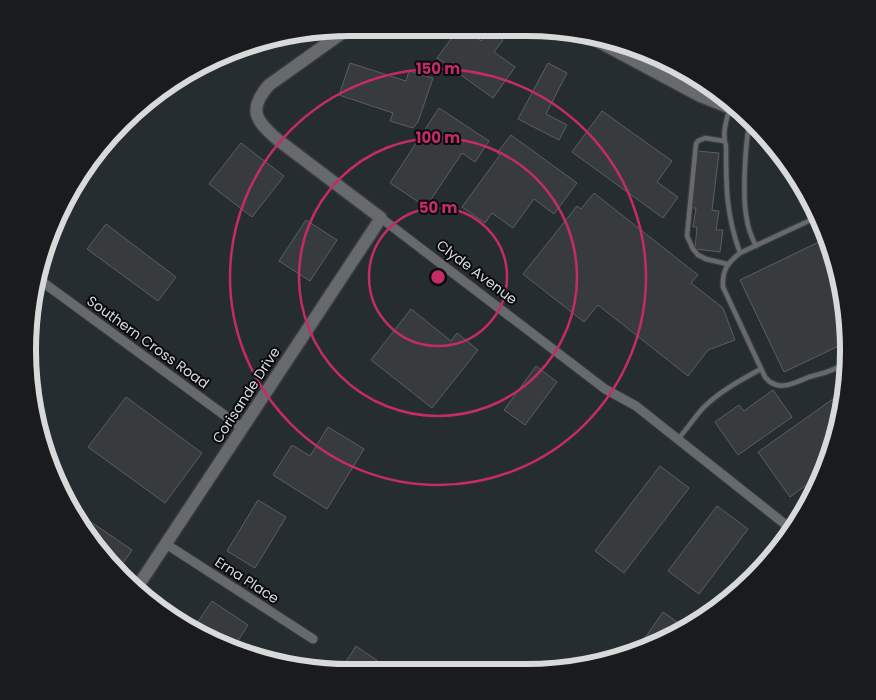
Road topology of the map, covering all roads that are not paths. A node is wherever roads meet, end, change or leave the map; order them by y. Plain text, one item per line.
1 (337, 37) edge
2 (609, 48) edge
3 (723, 106) edge
4 (729, 111) edge
5 (749, 129) edge
6 (724, 141) junction
7 (381, 218) junction
8 (811, 220) edge
9 (756, 246) junction
10 (740, 253) junction
11 (727, 264) junction
12 (44, 283) edge
13 (839, 367) edge
14 (762, 369) junction
15 (242, 428) junction
16 (678, 438) junction
17 (787, 525) edge
18 (166, 544) junction
19 (140, 583) edge
20 (313, 639) dead end

1 - 7 street, Clyde Avenue
2 - 3 street
4 - 6 lane
5 - 9 lane
6 - 10 lane
6 - 11 lane
7 - 15 street, Corisande Drive
7 - 16 street, Clyde Avenue
8 - 9 lane
9 - 10 lane
10 - 11 lane
11 - 14 lane
12 - 15 street, Southern Cross Road
13 - 14 lane
14 - 16 lane
15 - 18 street, Corisande Drive
16 - 17 street, Clyde Avenue
18 - 19 street, Corisande Drive
18 - 20 street, Erna Place

